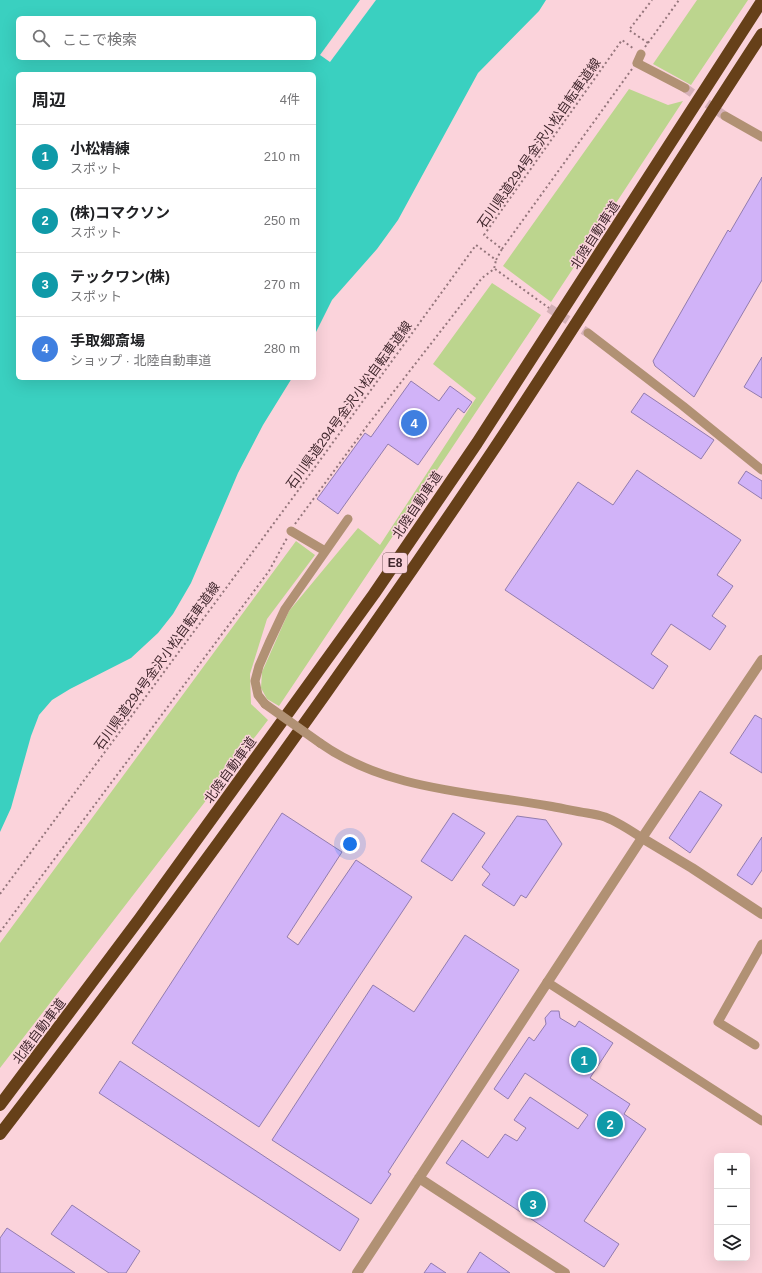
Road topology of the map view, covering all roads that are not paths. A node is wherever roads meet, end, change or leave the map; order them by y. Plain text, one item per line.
1 (762, 1) edge
2 (762, 34) edge
3 (641, 54) road end
4 (685, 88) tunnel mouth
5 (725, 116) tunnel mouth
6 (762, 137) edge
7 (588, 333) tunnel mouth
8 (762, 470) edge
9 (348, 519) dead end
10 (292, 531) road end
11 (325, 551) junction
12 (762, 660) edge
13 (642, 838) junction
14 (762, 914) edge
15 (762, 944) edge
16 (547, 982) junction
17 (755, 1044) dead end
18 (0, 1105) edge
19 (762, 1121) edge
20 (0, 1134) edge
21 (419, 1178) junction
22 (357, 1273) edge
23 (566, 1273) edge

1 - 18 highway, 北陸自動車道 / E8
2 - 20 highway, E8
3 - 4 street
5 - 6 street
7 - 8 street
9 - 11 street
10 - 11 street
11 - 13 street, bridge
12 - 13 street
13 - 14 street
13 - 16 street
15 - 17 street
16 - 19 street
16 - 21 street
21 - 22 street
21 - 23 street

